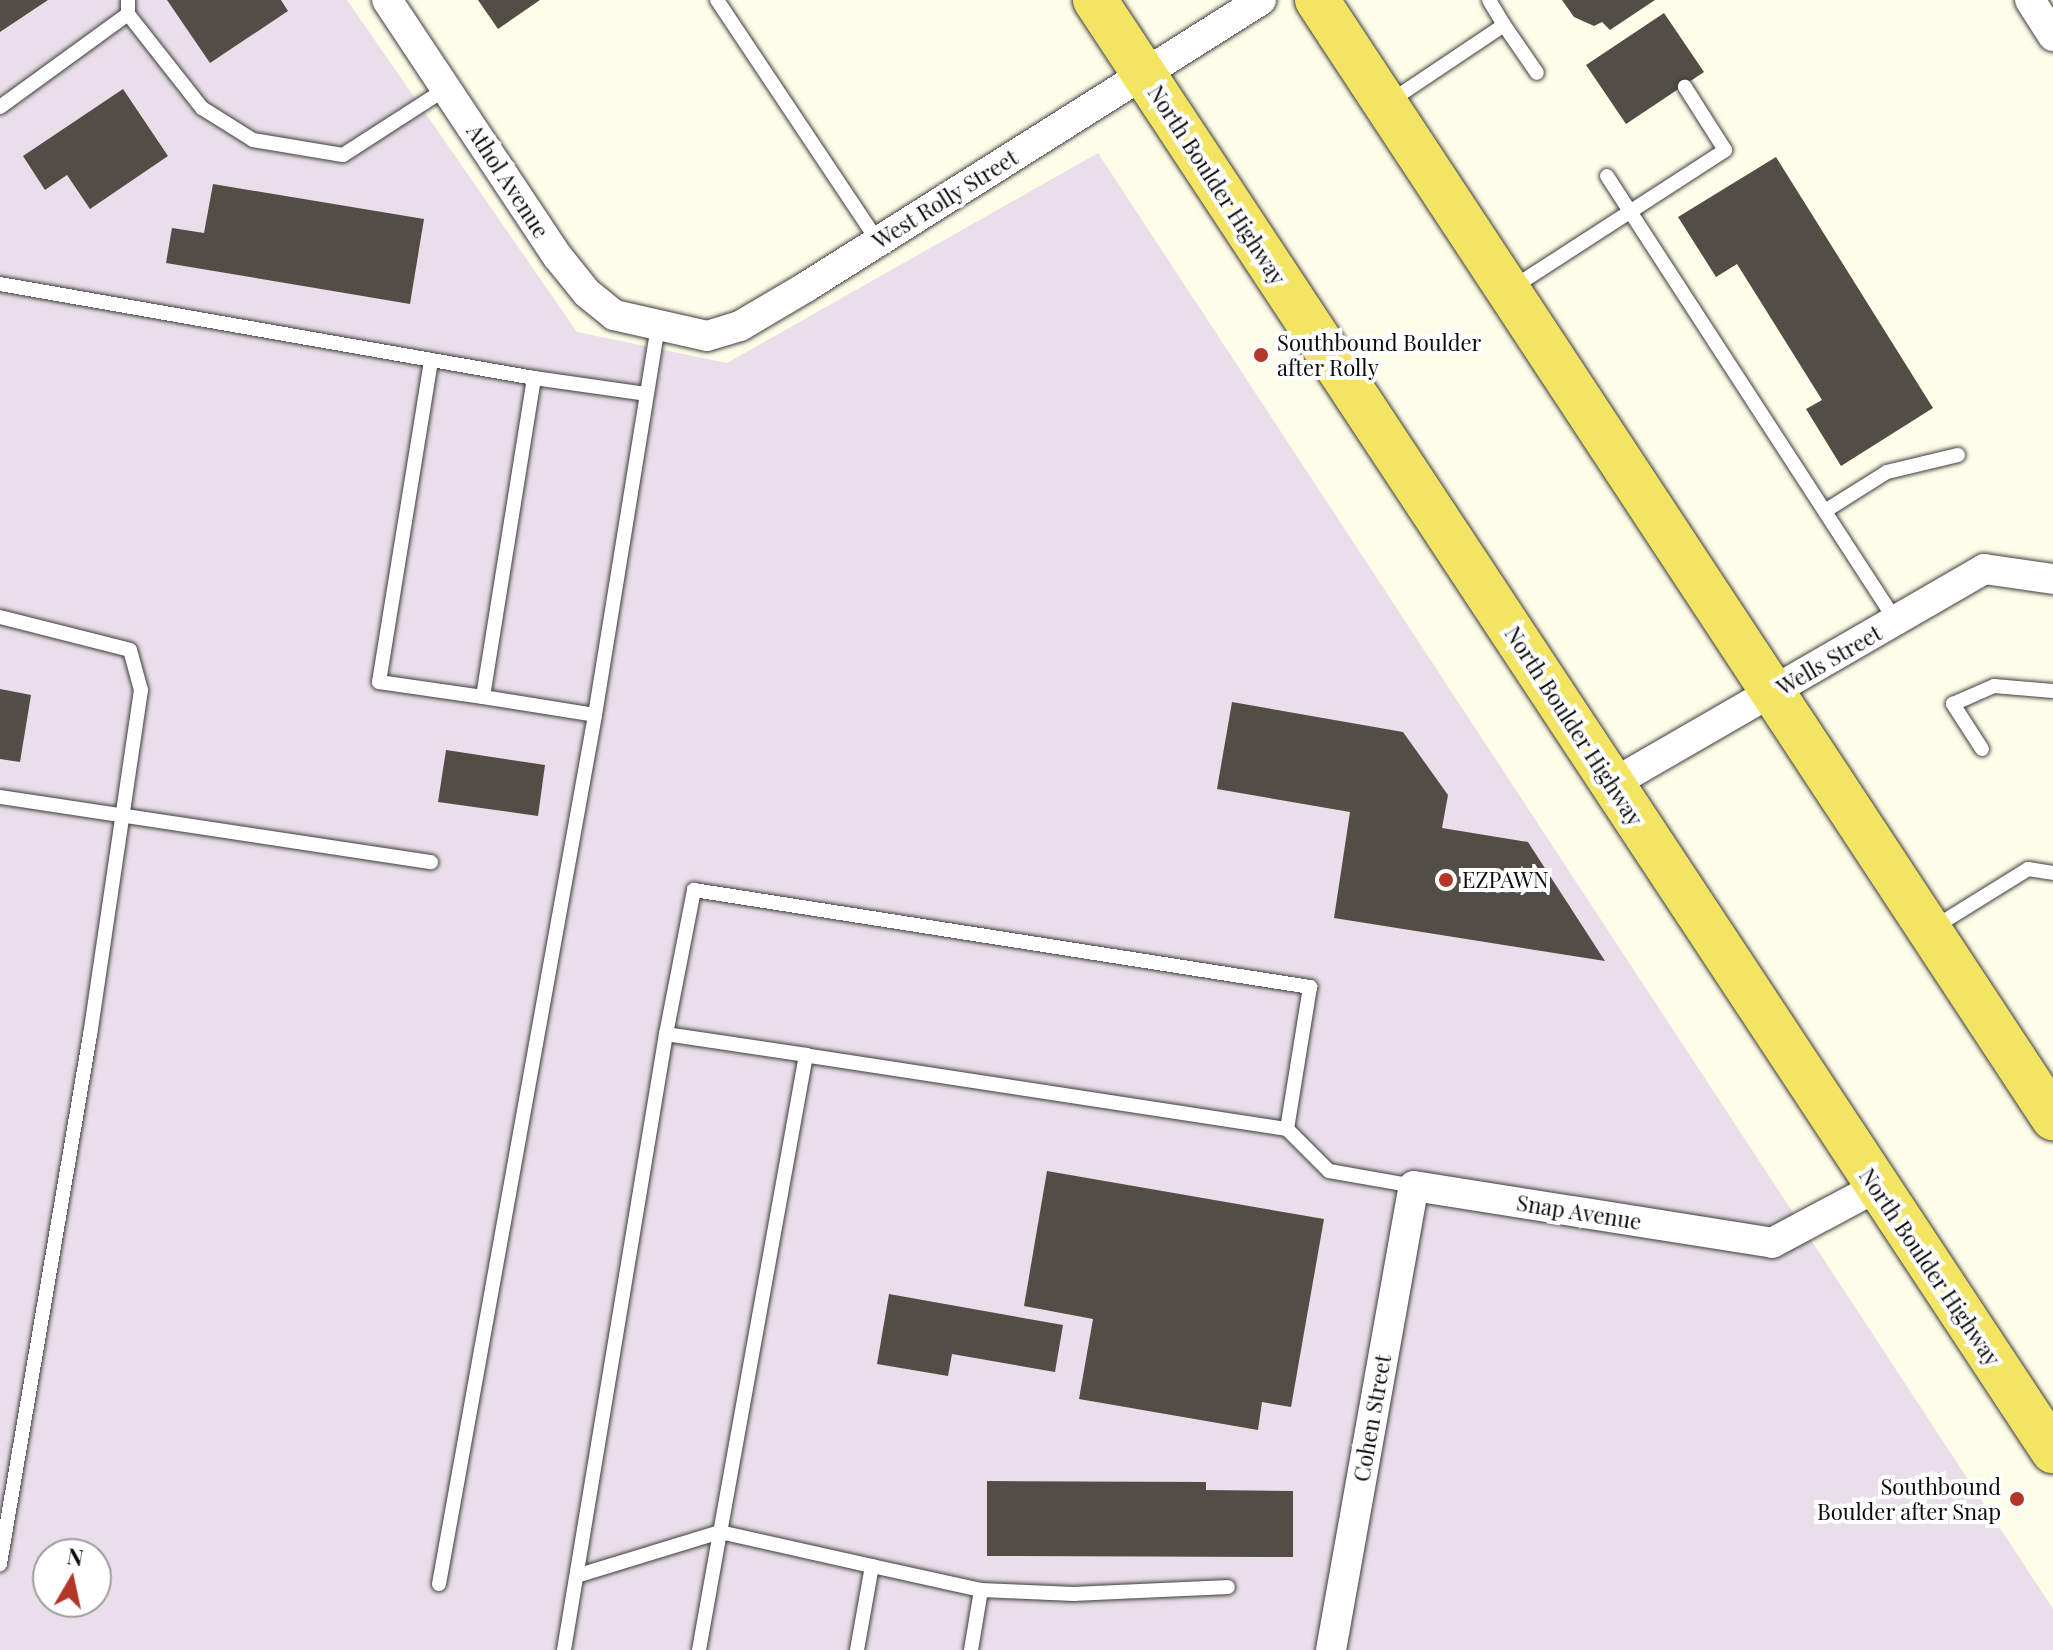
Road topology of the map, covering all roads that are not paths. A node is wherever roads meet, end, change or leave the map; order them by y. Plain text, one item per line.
1 (387, 0) edge
2 (717, 0) edge
3 (1095, 0) edge
4 (1261, 0) edge
5 (1317, 0) edge
6 (1489, 0) edge
7 (2030, 0) edge
8 (128, 7) edge
9 (1504, 25) junction
10 (2053, 36) edge
11 (1537, 73) dead end
12 (1144, 74) junction
13 (1685, 87) dead end
14 (447, 88) junction
15 (1385, 104) junction
16 (0, 107) edge
17 (1607, 176) dead end
18 (1629, 210) junction
19 (878, 241) junction
20 (0, 284) edge
21 (1508, 290) junction
22 (658, 328) junction
23 (431, 360) junction
24 (534, 378) junction
25 (646, 394) junction
26 (1958, 455) dead end
27 (1825, 511) junction
28 (2053, 579) edge
29 (0, 617) edge
30 (1896, 622) junction
31 (1773, 691) junction
32 (2053, 691) edge
33 (483, 697) junction
34 (595, 715) junction
35 (1982, 749) dead end
36 (1612, 784) junction
37 (0, 797) edge
38 (122, 817) junction
39 (431, 862) dead end
40 (2053, 873) edge
41 (1929, 930) junction
42 (666, 1034) junction
43 (806, 1055) junction
44 (2053, 1118) edge
45 (1287, 1129) junction
46 (1414, 1186) junction
47 (1875, 1188) junction
48 (2053, 1451) edge
49 (720, 1532) junction
50 (0, 1564) edge
51 (872, 1566) junction
52 (579, 1575) junction
53 (439, 1584) dead end
54 (1228, 1587) dead end
55 (981, 1590) junction
56 (564, 1650) edge
57 (699, 1650) edge
58 (857, 1650) edge
59 (971, 1650) edge
60 (1331, 1650) edge

1 - 14 street, Athol Avenue
2 - 19 lane
3 - 12 main road, North Boulder Highway
4 - 12 street, West Rolly Street
5 - 15 main road
6 - 9 lane
7 - 10 street
8 - 14 lane
8 - 16 lane
9 - 11 lane
9 - 15 lane
12 - 19 street, West Rolly Street
12 - 36 main road, North Boulder Highway
13 - 18 lane
14 - 22 street, Athol Avenue
15 - 21 main road
17 - 18 lane
18 - 21 lane
18 - 27 lane
19 - 22 street, West Rolly Street
20 - 23 lane
21 - 31 main road
22 - 25 lane
23 - 24 lane
23 - 33 lane
24 - 25 lane
24 - 33 lane
25 - 34 lane
26 - 27 lane
27 - 30 lane
28 - 30 street, Wells Street
29 - 38 lane
30 - 31 street, Wells Street
31 - 36 street, Wells Street
31 - 41 main road
32 - 35 lane
33 - 34 lane
34 - 53 lane
36 - 47 main road, North Boulder Highway
37 - 38 lane
38 - 39 lane
38 - 50 lane
40 - 41 lane
41 - 44 main road
42 - 43 lane
42 - 45 lane
42 - 52 lane
43 - 45 lane
43 - 49 lane
45 - 46 lane, Snap Avenue
46 - 47 street, Snap Avenue
46 - 60 street, Cohen Street
47 - 48 main road, North Boulder Highway
49 - 51 lane
49 - 52 lane
49 - 57 lane
51 - 55 lane
51 - 58 lane
52 - 56 lane
54 - 55 lane
55 - 59 lane

